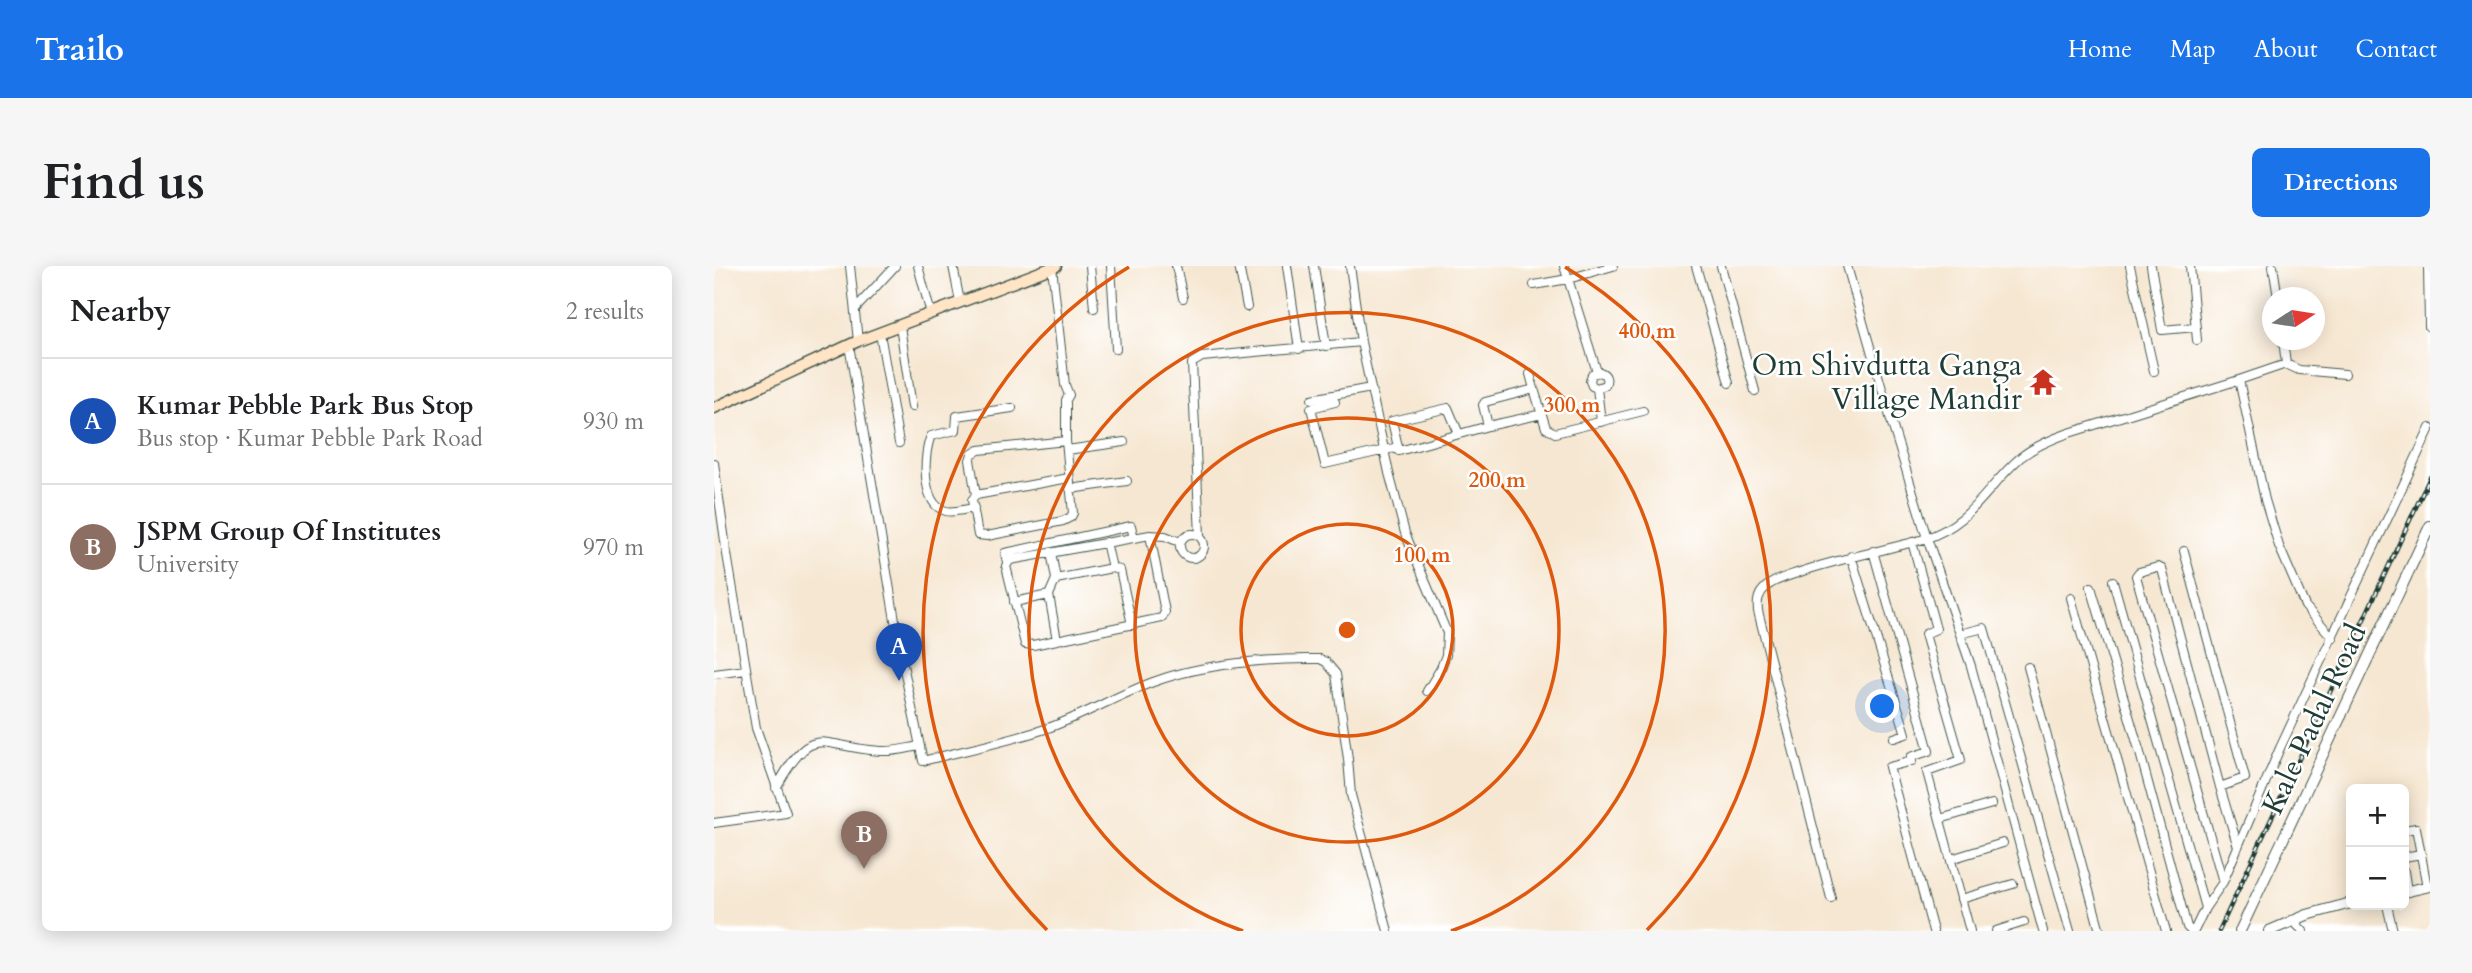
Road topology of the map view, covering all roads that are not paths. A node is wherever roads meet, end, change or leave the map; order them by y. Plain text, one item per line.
1 (850, 266) edge
2 (895, 266) edge
3 (918, 266) edge
4 (953, 266) edge
5 (1090, 266) edge
6 (1111, 266) edge
7 (1176, 266) edge
8 (1239, 266) edge
9 (1286, 266) edge
10 (1314, 266) edge
11 (1350, 266) edge
12 (1564, 266) edge
13 (1613, 266) edge
14 (1696, 266) edge
15 (1721, 266) edge
16 (1847, 266) edge
17 (2130, 266) edge
18 (2151, 266) edge
19 (2190, 266) edge
20 (2273, 266) edge
21 (2428, 266) edge
22 (1054, 267) edge
23 (1035, 270) edge
24 (1567, 279) junction
25 (1534, 285) dead end
26 (2276, 287) edge
27 (1182, 298) dead end
28 (960, 302) junction
29 (1247, 307) dead end
30 (1094, 308) dead end
31 (856, 309) junction
32 (930, 314) junction
33 (900, 326) junction
34 (2196, 327) junction
35 (2429, 327) edge
36 (880, 333) junction
37 (2197, 340) dead end
38 (1361, 342) junction
39 (854, 343) junction
40 (1326, 346) junction
41 (1116, 349) dead end
42 (1299, 349) junction
43 (2284, 350) edge
44 (2286, 364) junction
45 (2154, 371) dead end
46 (1530, 374) dead end
47 (2345, 374) dead end
48 (2239, 380) junction
49 (1729, 383) dead end
50 (1371, 388) junction
51 (1534, 389) junction
52 (1755, 391) dead end
53 (1311, 399) dead end
54 (1335, 402) dead end
55 (912, 407) dead end
56 (714, 408) edge
57 (1012, 408) dead end
58 (1643, 411) dead end
59 (1542, 414) junction
60 (1601, 422) junction
61 (1488, 426) junction
62 (2430, 429) edge
63 (1459, 433) junction
64 (1124, 442) dead end
65 (899, 443) dead end
66 (1066, 445) junction
67 (1384, 450) junction
68 (1399, 451) junction
69 (714, 463) edge
70 (1069, 478) junction
71 (1127, 481) dead end
72 (1070, 489) junction
73 (976, 495) junction
74 (974, 508) junction
75 (2430, 526) edge
76 (1150, 535) junction
77 (1200, 536) junction
78 (1134, 538) junction
79 (1927, 538) junction
80 (1106, 542) junction
81 (1180, 542) junction
82 (1912, 542) junction
83 (1873, 551) junction
84 (2183, 551) dead end
85 (1051, 552) junction
86 (1851, 556) junction
87 (1007, 562) junction
88 (1112, 568) junction
89 (1056, 579) junction
90 (2113, 581) dead end
91 (2091, 587) dead end
92 (1049, 595) junction
93 (2071, 598) dead end
94 (1014, 601) junction
95 (1132, 625) junction
96 (1961, 634) junction
97 (2333, 638) junction
98 (1057, 640) junction
99 (2028, 667) dead end
100 (746, 670) junction
101 (714, 674) edge
102 (1427, 691) dead end
103 (1894, 738) dead end
104 (920, 746) junction
105 (2220, 787) junction
106 (776, 788) junction
107 (1992, 804) dead end
108 (1940, 819) junction
109 (714, 824) edge
110 (2409, 829) edge
111 (2003, 843) dead end
112 (2238, 847) junction
113 (2421, 854) junction
114 (2409, 857) edge
115 (1951, 859) junction
116 (2223, 882) junction
117 (2013, 884) dead end
118 (2428, 886) edge
119 (2409, 890) edge
120 (1831, 898) dead end
121 (1961, 899) junction
122 (2346, 904) edge
123 (2205, 908) junction
124 (2388, 910) edge
125 (2292, 920) junction
126 (2024, 922) dead end
127 (1388, 931) edge
128 (1933, 931) edge
129 (1970, 931) edge
130 (1996, 931) edge
131 (2043, 931) edge
132 (2070, 931) edge
133 (2099, 931) edge
134 (2166, 931) edge
135 (2192, 931) edge
136 (2241, 931) edge
137 (2269, 931) edge
138 (2302, 931) edge
139 (2393, 931) edge

1 - 31 street
2 - 31 street
3 - 32 street
4 - 28 street
5 - 30 street
6 - 41 street
7 - 27 street
8 - 29 street
9 - 42 street
10 - 40 street
11 - 38 street
12 - 24 street
13 - 24 street
14 - 49 street
15 - 52 street
16 - 79 street
17 - 45 street
18 - 34 street
19 - 34 street
20 - 26 street
21 - 35 street
22 - 23 main road
22 - 66 street
23 - 28 main road
24 - 25 street
24 - 60 street
28 - 32 main road
31 - 39 street
32 - 33 main road
33 - 36 main road
33 - 55 street
34 - 37 street
36 - 39 main road
36 - 65 street
38 - 40 street
38 - 50 street
39 - 56 main road
39 - 104 street
40 - 42 street
42 - 77 street
43 - 44 street
44 - 47 street
44 - 48 street
46 - 51 street
48 - 79 street
48 - 97 street
50 - 53 street
50 - 67 street
51 - 59 street
51 - 61 street
54 - 67 street
57 - 74 street
58 - 60 street
59 - 60 street
59 - 61 street
61 - 63 street
62 - 97 street
63 - 68 street
63 - 68 street
64 - 66 street
66 - 70 street
66 - 73 street
67 - 68 street
67 - 102 street
69 - 100 street
70 - 72 street
70 - 73 street
71 - 72 street
72 - 74 street
73 - 74 street
75 - 136 street, Kale Padal Road
76 - 78 street
76 - 81 street
76 - 95 street
77 - 81 street
77 - 81 street
78 - 80 street
78 - 87 street
79 - 82 street
79 - 96 street
80 - 85 street
80 - 88 street
82 - 83 street
82 - 108 street
83 - 86 street
83 - 128 street
84 - 105 street
85 - 87 street
85 - 89 street
86 - 103 street
86 - 120 street
87 - 94 street
88 - 89 street
88 - 95 street
89 - 92 street
90 - 123 street
91 - 135 street
92 - 94 street
92 - 98 street
93 - 134 street
94 - 98 street
95 - 98 street
96 - 131 street
96 - 132 street
97 - 112 street
99 - 133 street
100 - 101 street
100 - 106 street
104 - 106 street
104 - 127 street
105 - 112 street
105 - 116 street
106 - 109 street
107 - 108 street
108 - 115 street
110 - 113 street
111 - 115 street
112 - 116 street
113 - 114 street
113 - 118 street
115 - 121 street
116 - 123 street
117 - 121 street
118 - 119 street
121 - 129 street
122 - 125 street
123 - 135 street
124 - 139 street
125 - 137 street
125 - 138 street
126 - 130 street

